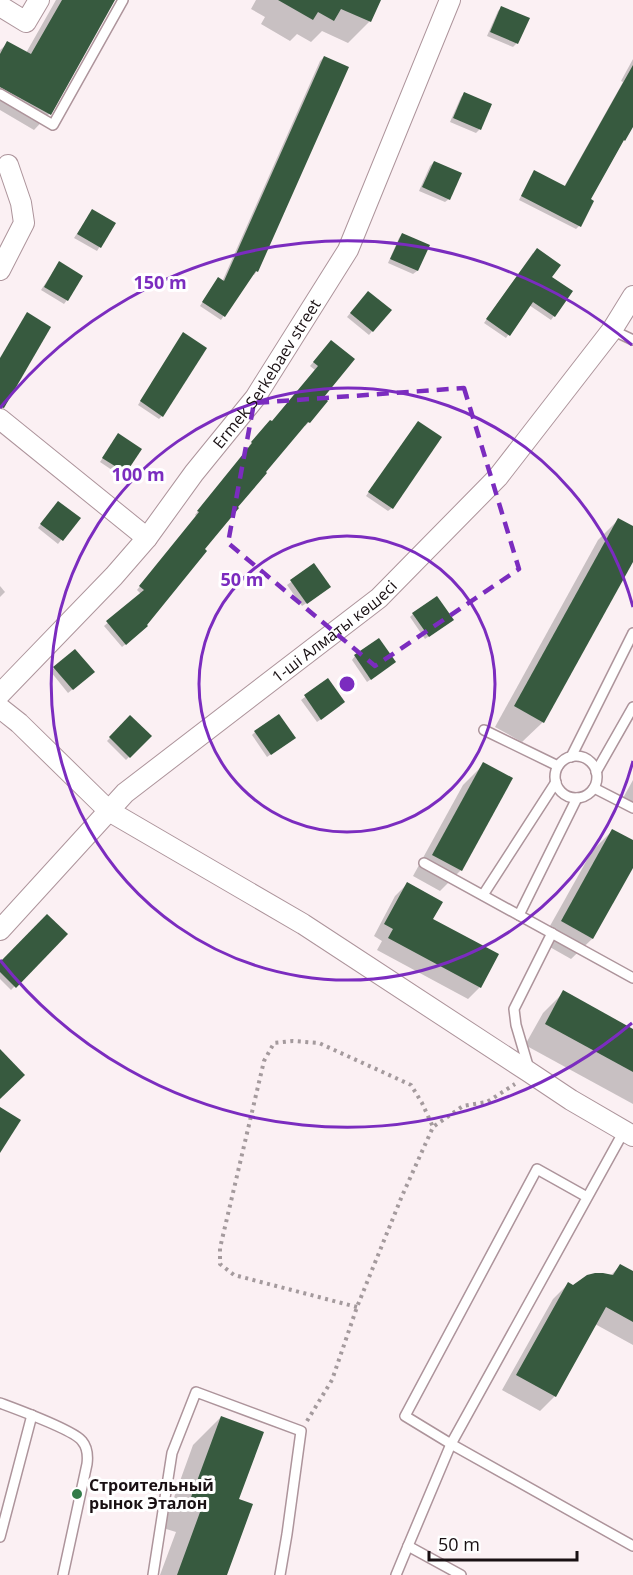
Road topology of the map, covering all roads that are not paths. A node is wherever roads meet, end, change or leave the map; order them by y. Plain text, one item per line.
1 (39, 0) edge
2 (123, 0) edge
3 (450, 0) edge
4 (0, 6) edge
5 (0, 94) edge
6 (8, 165) dead end
7 (0, 270) edge
8 (633, 296) edge
9 (612, 330) junction
10 (633, 340) edge
11 (0, 419) edge
12 (147, 538) junction
13 (633, 633) edge
14 (0, 694) edge
15 (633, 707) edge
16 (0, 708) edge
17 (484, 730) dead end
18 (571, 757) junction
19 (558, 766) junction
20 (596, 772) junction
21 (556, 782) junction
22 (594, 788) junction
23 (577, 798) junction
24 (633, 808) edge
25 (109, 811) junction
26 (424, 863) dead end
27 (483, 896) junction
28 (519, 915) junction
29 (0, 930) edge
30 (552, 933) junction
31 (633, 978) edge
32 (530, 1072) junction
33 (629, 1133) edge
34 (587, 1197) junction
35 (0, 1403) edge
36 (32, 1415) junction
37 (451, 1444) junction
38 (0, 1537) edge
39 (408, 1545) junction
40 (633, 1546) edge
41 (63, 1575) edge
42 (153, 1575) edge
43 (280, 1575) edge
44 (396, 1575) edge
45 (460, 1575) edge

1 - 4 street
2 - 5 lane
3 - 12 street, Ermek Serkebaev street
6 - 7 street
8 - 9 street, 1-ші Алматы көшесі
9 - 10 lane
9 - 25 street, 1-ші Алматы көшесі
11 - 12 street
12 - 14 street, Ermek Serkebaev street
13 - 18 lane
15 - 20 lane
16 - 25 street
17 - 19 lane
18 - 19 lane
18 - 20 lane
19 - 21 lane
20 - 22 lane
21 - 23 lane
21 - 27 lane
22 - 23 lane
22 - 24 lane
23 - 28 lane
25 - 29 street, 1-ші Алматы көшесі
25 - 32 street
26 - 27 lane
27 - 28 lane
28 - 30 lane
30 - 31 lane
30 - 32 lane
32 - 33 street
33 - 34 lane
34 - 37 lane
34 - 37 lane
35 - 36 lane
36 - 38 lane
36 - 41 lane
37 - 39 lane
37 - 40 lane
39 - 44 lane
39 - 45 lane
42 - 43 lane

